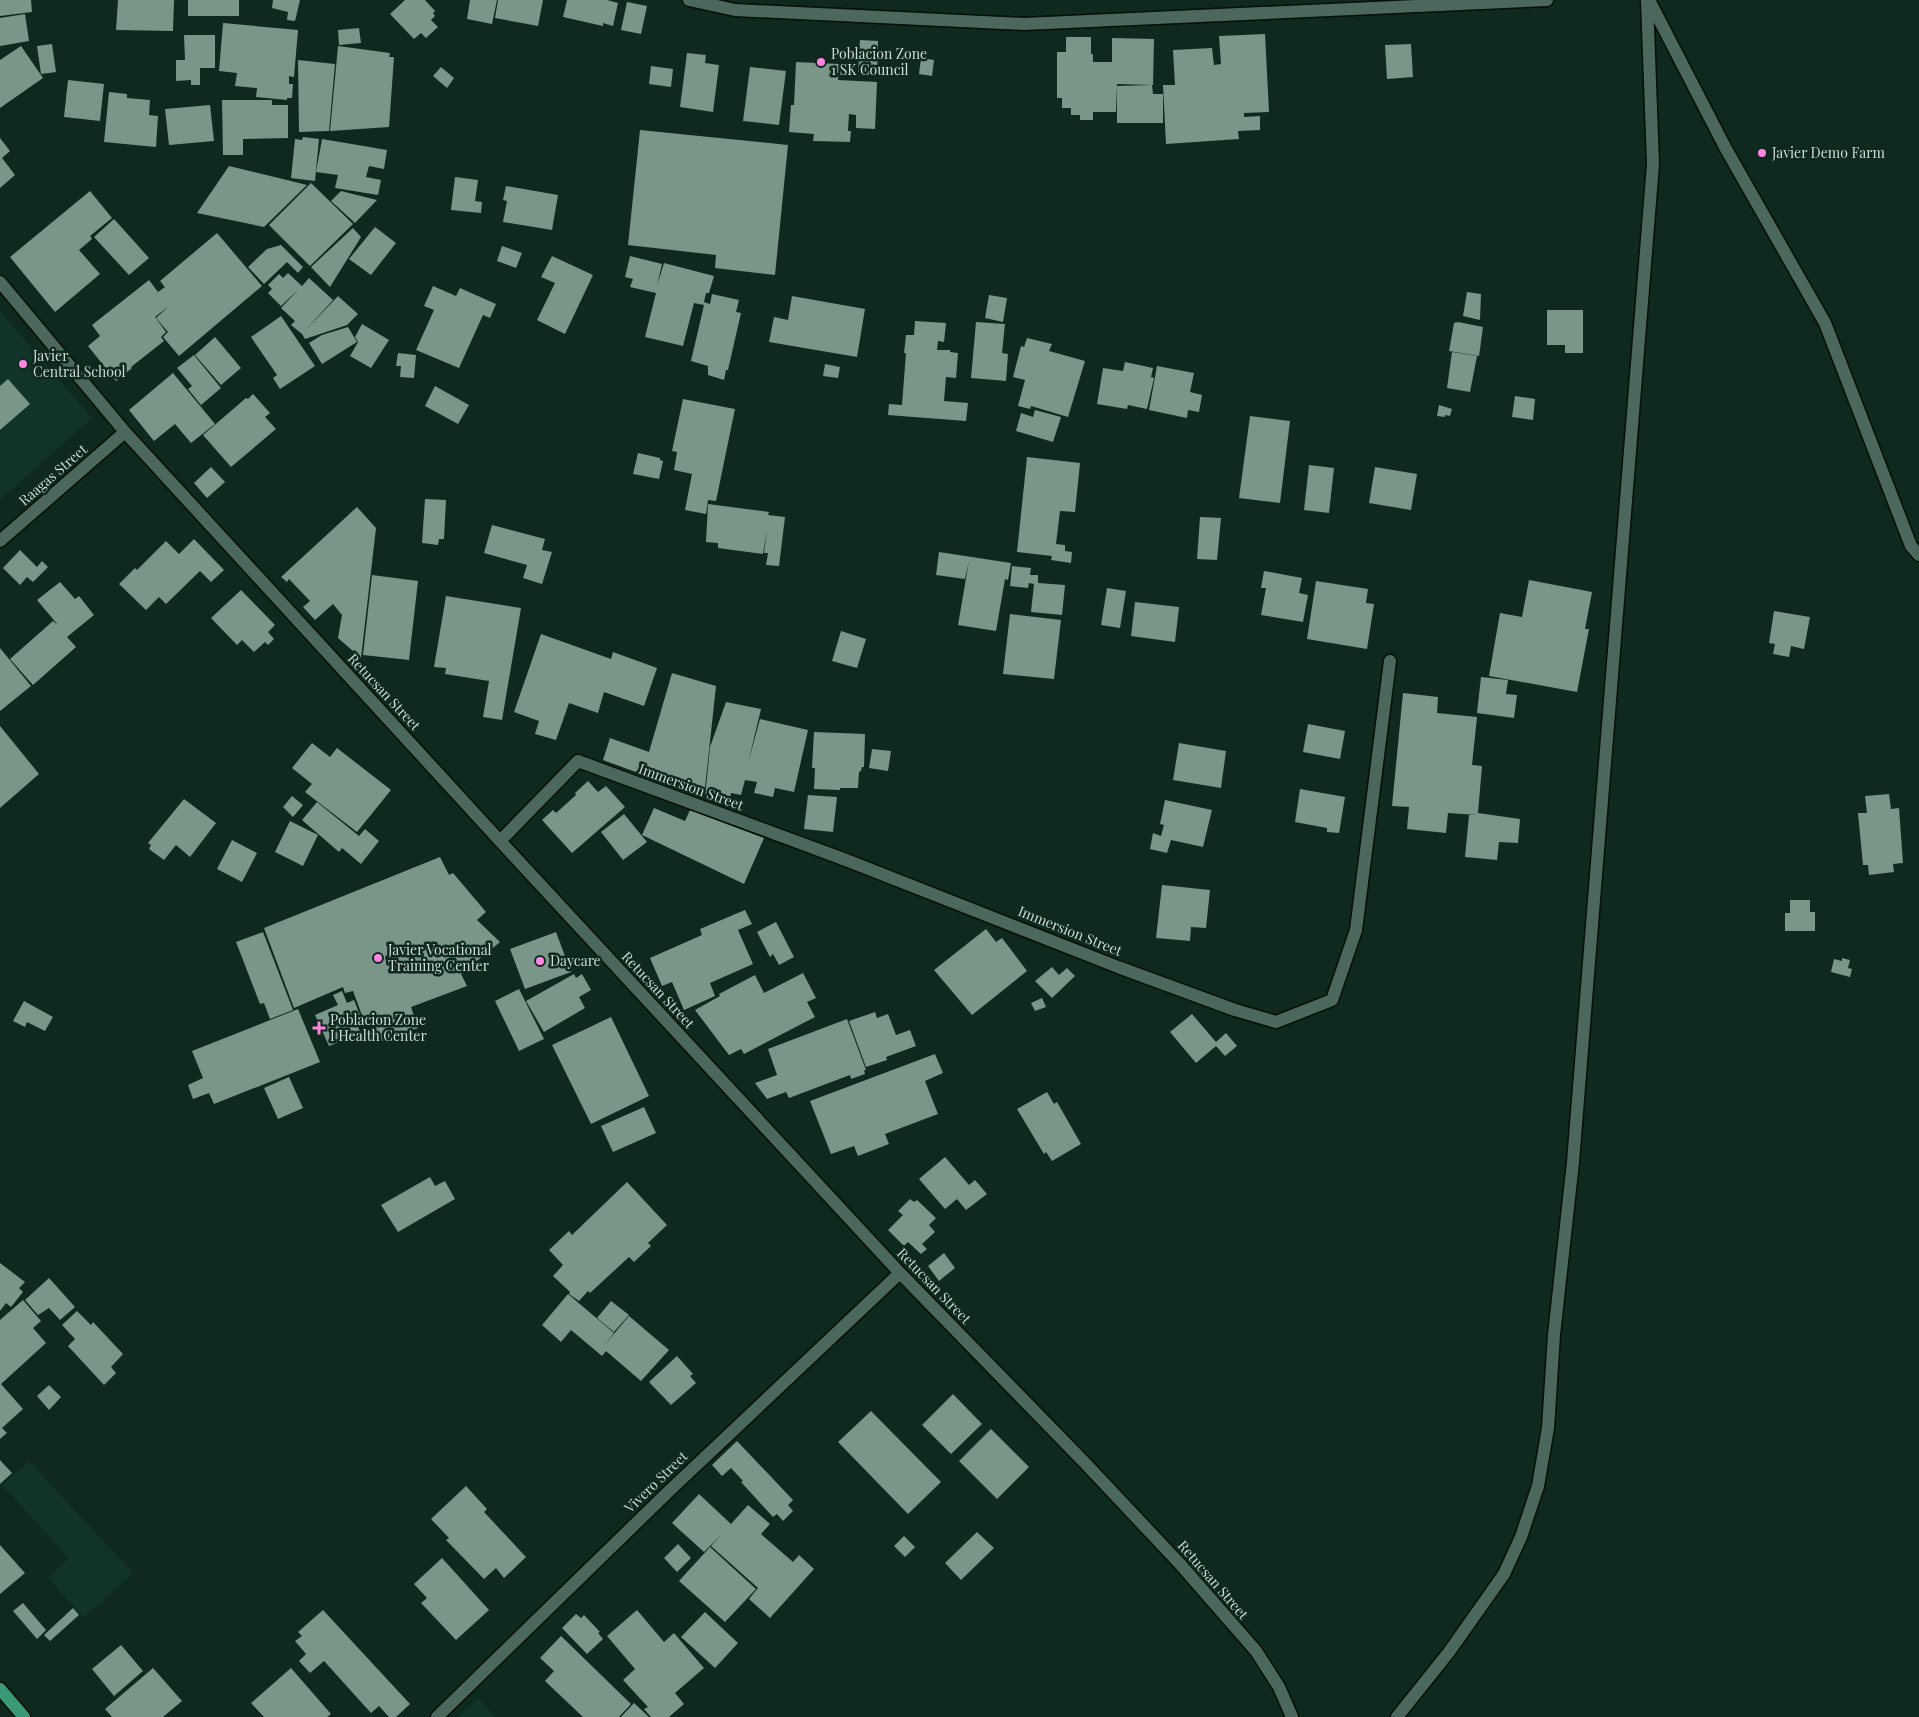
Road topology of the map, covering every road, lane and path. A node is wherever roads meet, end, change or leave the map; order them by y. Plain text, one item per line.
1 (689, 0) edge
2 (1547, 0) edge
3 (1648, 0) edge
4 (0, 282) edge
5 (125, 432) junction
6 (0, 541) edge
7 (1919, 555) edge
8 (1390, 661) dead end
9 (500, 841) junction
10 (900, 1273) junction
11 (0, 1689) edge
12 (24, 1717) edge
13 (437, 1717) edge
14 (1292, 1717) edge
15 (1397, 1717) edge

1 - 2 street
3 - 7 street
3 - 15 street
4 - 5 street, Retucsan Street
5 - 6 street, Raagas Street
5 - 9 street, Retucsan Street
8 - 9 street, Immersion Street
9 - 10 street, Retucsan Street
10 - 13 street, Vivero Street
10 - 14 street, Retucsan Street
11 - 12 main road

